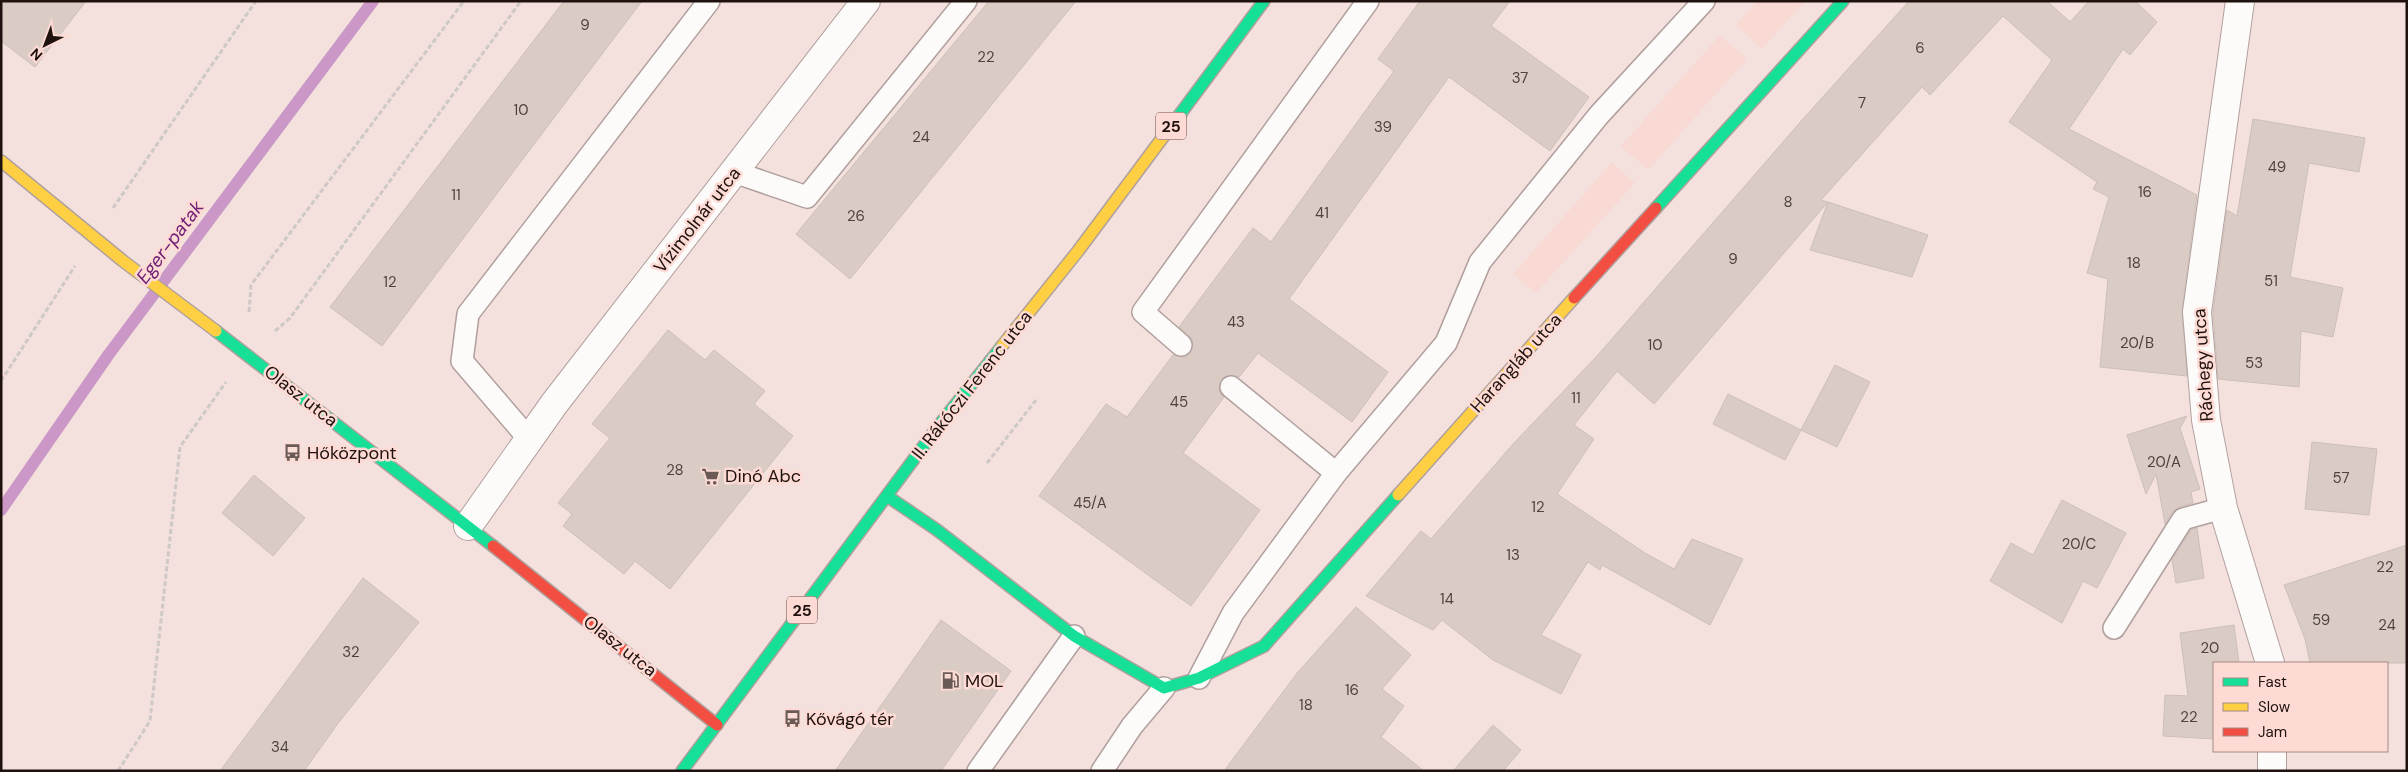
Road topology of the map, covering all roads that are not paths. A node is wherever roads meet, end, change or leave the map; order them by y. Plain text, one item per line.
1 (710, 1) edge
2 (866, 1) edge
3 (966, 1) edge
4 (1264, 1) edge
5 (1368, 1) edge
6 (1704, 1) edge
7 (1843, 1) edge
8 (2240, 1) edge
9 (1, 161) edge
10 (734, 172) junction
11 (1181, 344) dead end
12 (1231, 387) dead end
13 (529, 439) junction
14 (1336, 473) junction
15 (887, 496) junction
16 (2223, 508) junction
17 (468, 526) junction
18 (2114, 628) dead end
19 (1074, 636) junction
20 (2270, 662) edge
21 (1198, 678) junction
22 (1164, 688) junction
23 (717, 725) junction
24 (2272, 752) edge
25 (682, 771) edge
26 (978, 771) edge
27 (1102, 771) edge
28 (2272, 771) edge

1 - 13 lane
2 - 10 street, Vízimolnár utca
3 - 10 lane
4 - 15 street, II. Rákóczi Ferenc utca / 25
5 - 11 lane
6 - 14 lane
7 - 21 street, Harangláb utca
8 - 16 street, Ráchegy utca
9 - 17 street, Olasz utca
10 - 13 street, Vízimolnár utca
12 - 14 lane
13 - 17 street, Vízimolnár utca
14 - 21 lane
15 - 19 street
15 - 23 street, II. Rákóczi Ferenc utca / 25
16 - 18 lane
16 - 20 street, Ráchegy utca
17 - 23 street, Olasz utca
19 - 22 street
19 - 26 lane
21 - 22 street, Harangláb utca
22 - 27 lane
23 - 25 street, II. Rákóczi Ferenc utca / 25
24 - 28 street

